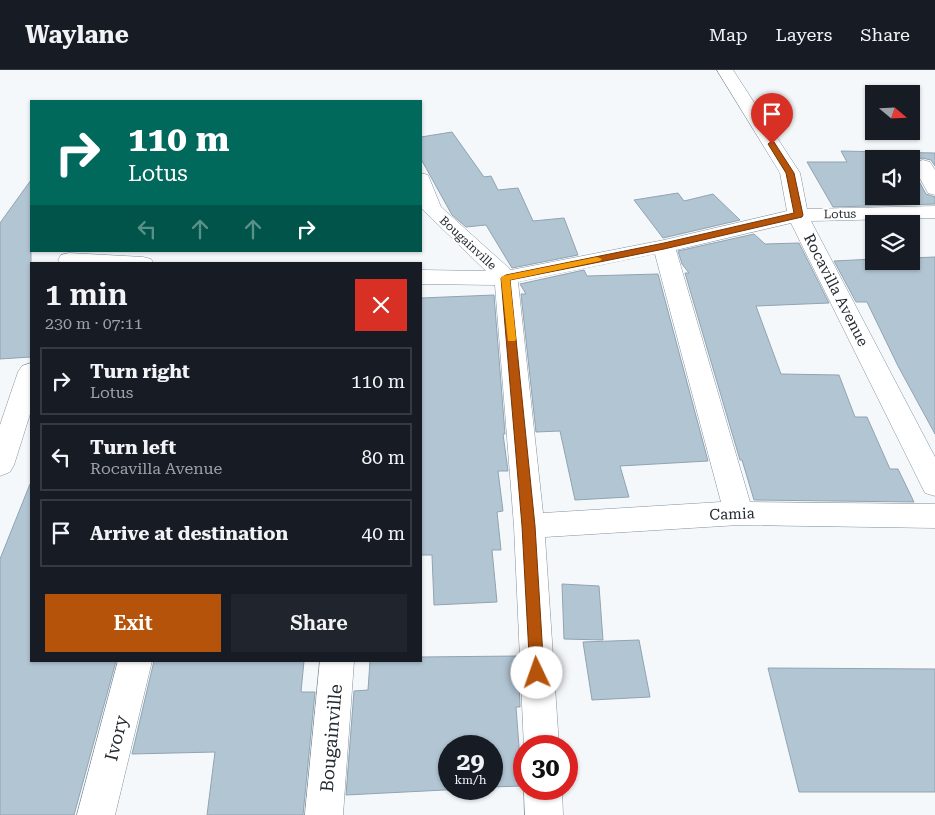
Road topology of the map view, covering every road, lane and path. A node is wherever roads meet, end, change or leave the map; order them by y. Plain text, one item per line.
1 (725, 70) edge
2 (923, 166) dead end
3 (422, 184) edge
4 (935, 189) edge
5 (427, 209) edge
6 (935, 212) edge
7 (798, 215) junction
8 (664, 246) junction
9 (70, 258) edge
10 (119, 262) edge
11 (422, 277) edge
12 (506, 278) junction
13 (30, 375) edge
14 (0, 465) edge
15 (935, 485) edge
16 (739, 513) junction
17 (935, 516) edge
18 (528, 526) junction
19 (135, 662) edge
20 (337, 662) edge
21 (540, 735) edge
22 (543, 800) edge
23 (96, 815) edge
24 (324, 815) edge
25 (544, 815) edge

1 - 7 street, Rocavilla Avenue
2 - 4 street
3 - 5 street, Bougainville
5 - 12 street, Bougainville
6 - 7 street, Lotus
7 - 8 street, Lotus
7 - 15 street, Rocavilla Avenue
8 - 12 street, Lotus
8 - 16 street
9 - 10 street
11 - 12 street, Lotus
12 - 18 street
13 - 14 street
16 - 17 street, Camia
16 - 18 street, Camia
18 - 21 street
19 - 23 street, Ivory
20 - 24 street, Bougainville
22 - 25 street

